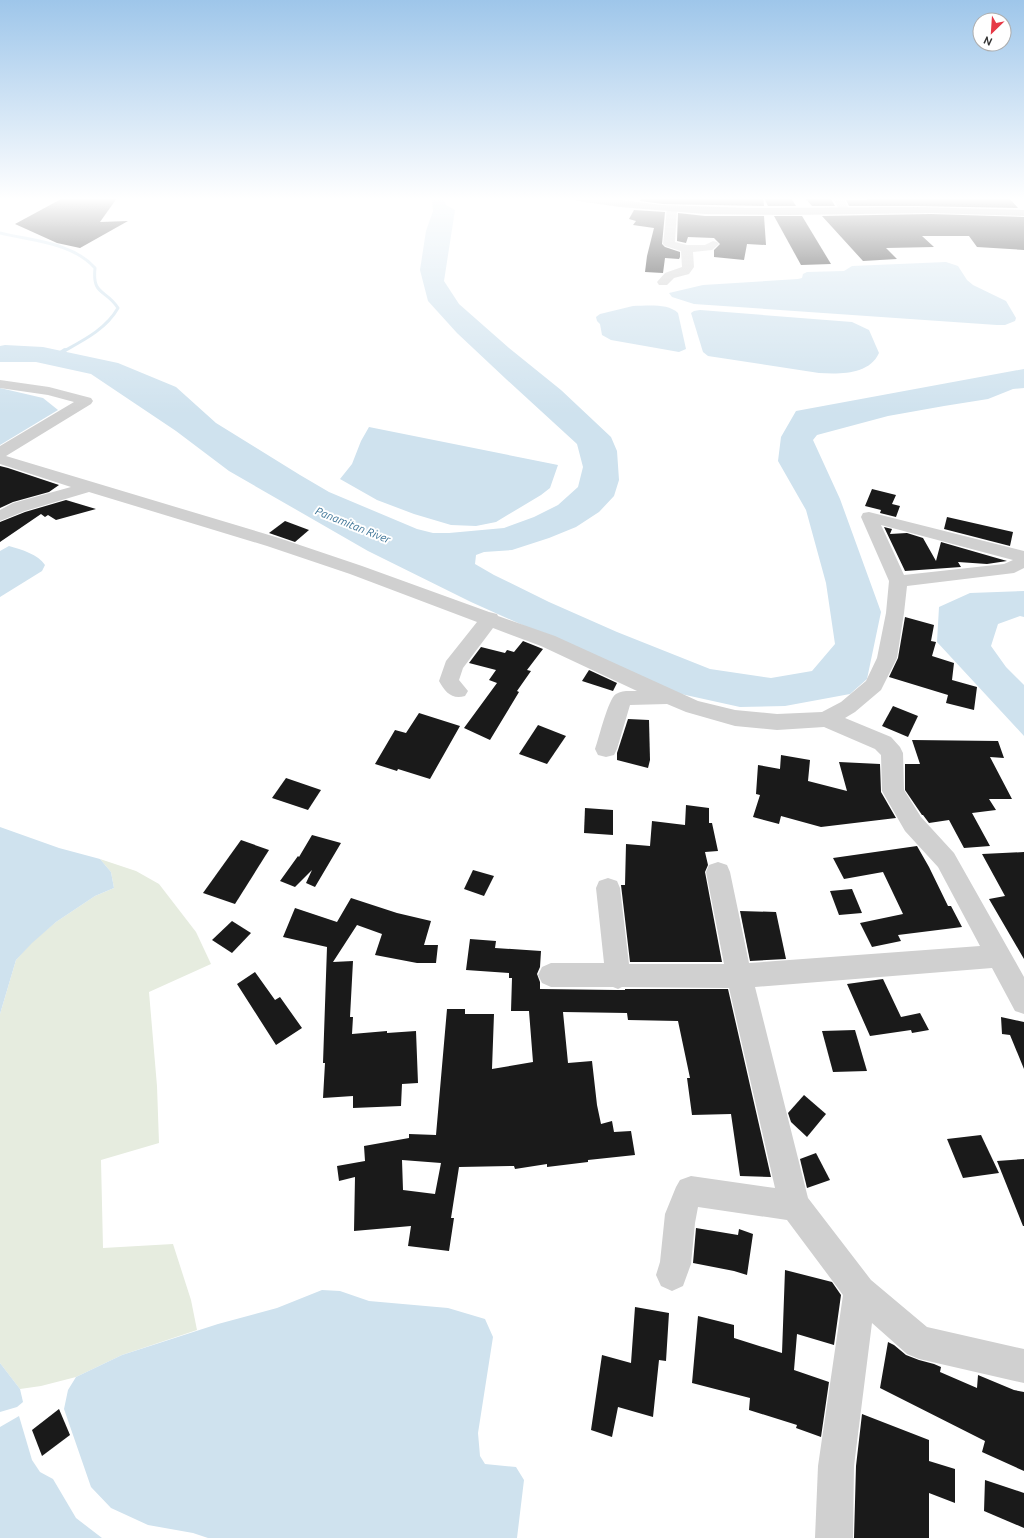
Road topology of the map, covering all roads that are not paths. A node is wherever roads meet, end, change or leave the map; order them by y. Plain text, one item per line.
1 (686, 270) edge
2 (663, 282) dead end
3 (0, 384) edge
4 (3, 461) edge
5 (88, 487) junction
6 (0, 516) edge
7 (1024, 557) edge
8 (1024, 561) edge
9 (898, 581) junction
10 (490, 618) junction
11 (458, 690) dead end
12 (669, 698) junction
13 (826, 719) junction
14 (606, 749) dead end
15 (718, 872) dead end
16 (608, 888) dead end
17 (999, 956) junction
18 (551, 975) dead end
19 (739, 976) junction
20 (618, 977) junction
21 (1024, 1002) edge
22 (795, 1206) junction
23 (672, 1275) dead end
24 (860, 1291) junction
25 (1024, 1366) edge
26 (834, 1538) edge

1 - 2 street
3 - 4 street
4 - 5 street
5 - 6 street
5 - 10 street
7 - 9 street
8 - 9 street
9 - 13 street
10 - 11 street
10 - 12 street
12 - 13 street
12 - 14 street
13 - 17 street
15 - 19 street
16 - 20 street
17 - 19 street
17 - 21 street
18 - 20 street
19 - 20 street
19 - 22 street
22 - 23 street
22 - 24 street
24 - 25 street
24 - 26 street

